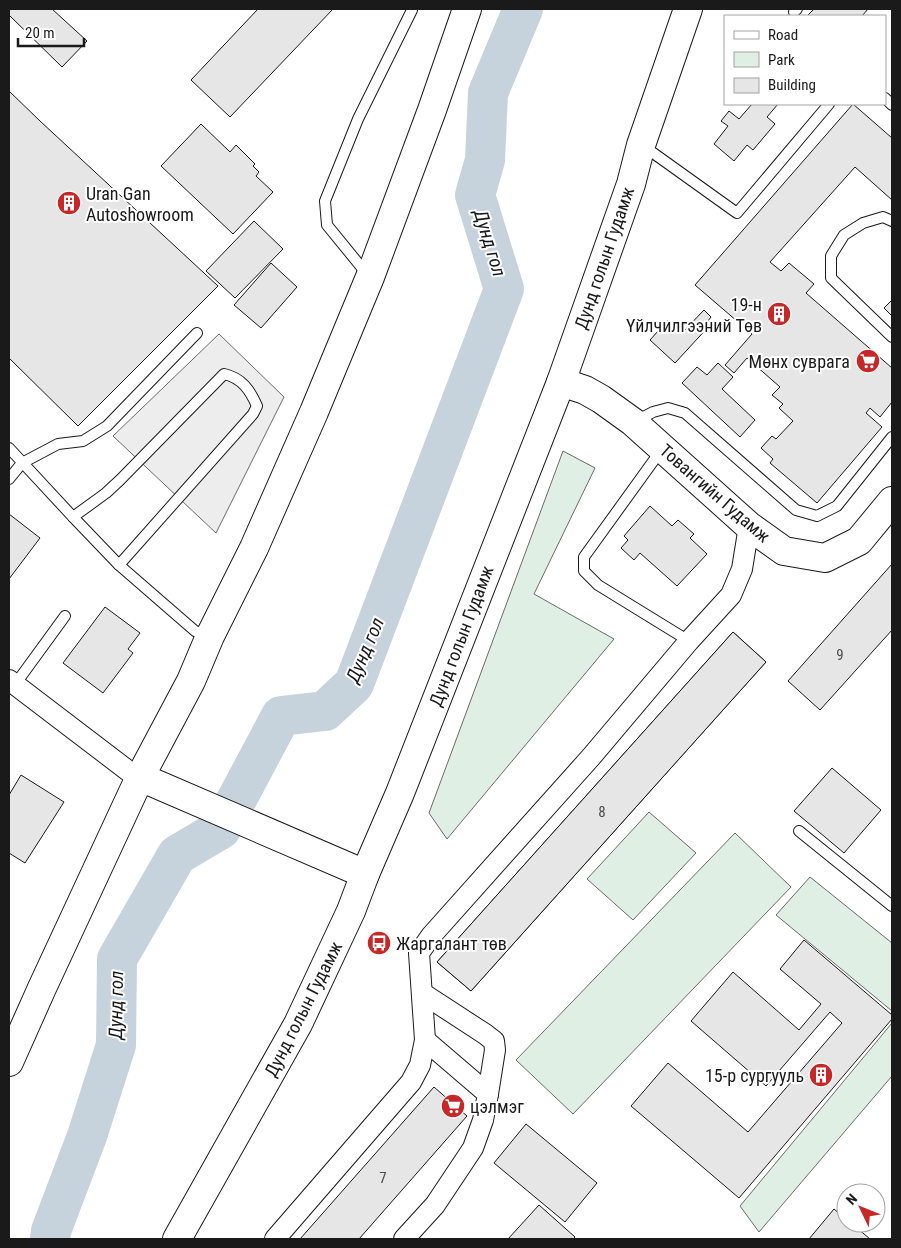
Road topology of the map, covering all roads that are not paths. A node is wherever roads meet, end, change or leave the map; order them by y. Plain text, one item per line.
1 (467, 9) edge
2 (688, 9) edge
3 (412, 10) dead end
4 (828, 105) edge
5 (641, 145) junction
6 (892, 221) edge
7 (370, 276) junction
8 (197, 333) dead end
9 (892, 337) edge
10 (561, 382) junction
11 (633, 422) junction
12 (892, 437) edge
13 (9, 448) edge
14 (663, 448) junction
15 (22, 463) junction
16 (9, 479) edge
17 (892, 501) edge
18 (74, 517) junction
19 (749, 526) junction
20 (119, 565) junction
21 (65, 616) dead end
22 (210, 636) junction
23 (689, 641) junction
24 (12, 683) edge
25 (151, 782) junction
26 (799, 831) dead end
27 (365, 874) junction
28 (892, 906) edge
29 (422, 993) junction
30 (425, 1040) junction
31 (11, 1049) edge
32 (488, 1094) junction
33 (177, 1239) edge
34 (275, 1239) edge
35 (404, 1239) edge

1 - 7 street
2 - 5 street, Дунд голын Гудамж
3 - 7 lane
4 - 5 lane
5 - 10 street, Дунд голын Гудамж
6 - 9 lane
7 - 22 street
8 - 15 lane
10 - 11 street, Товангийн Гудамж
10 - 27 street, Дунд голын Гудамж
11 - 12 lane
11 - 14 street, Товангийн Гудамж
13 - 15 lane
14 - 19 street, Товангийн Гудамж
14 - 23 lane
15 - 16 lane
15 - 18 lane
17 - 19 street, Товангийн Гудамж
18 - 20 lane
18 - 20 lane
19 - 23 street
20 - 22 lane
21 - 24 lane
22 - 25 street
23 - 29 street
24 - 25 street
25 - 27 street
25 - 31 street
26 - 28 lane
27 - 33 street, Дунд голын Гудамж
29 - 30 street
29 - 32 street
30 - 32 street
30 - 34 street
32 - 35 street

